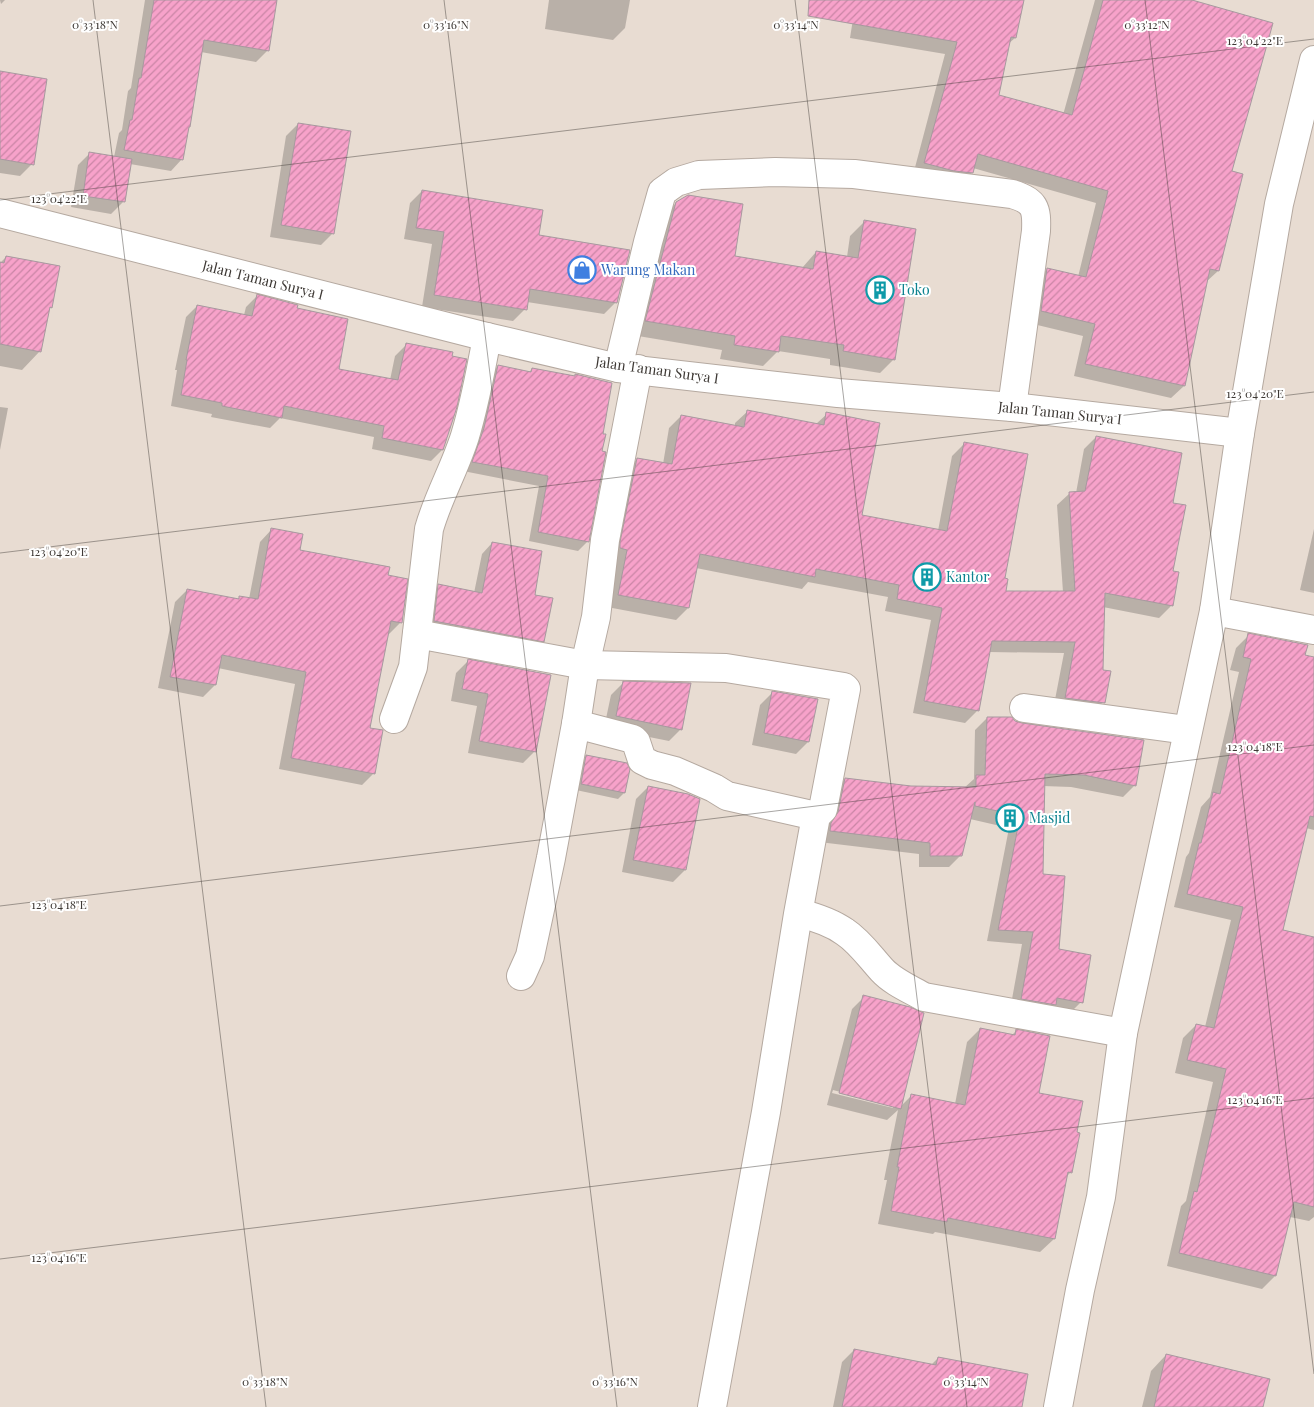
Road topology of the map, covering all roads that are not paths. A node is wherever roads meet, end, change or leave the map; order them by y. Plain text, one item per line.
1 (1314, 60) edge
2 (0, 213) edge
3 (487, 337) junction
4 (628, 369) junction
5 (1012, 407) junction
6 (1240, 433) junction
7 (1214, 611) junction
8 (1314, 630) edge
9 (417, 634) junction
10 (585, 665) junction
11 (1024, 708) dead end
12 (394, 719) dead end
13 (576, 724) junction
14 (1187, 730) junction
15 (816, 816) junction
16 (799, 912) junction
17 (521, 976) dead end
18 (1124, 1033) junction
19 (712, 1407) edge
20 (1058, 1407) edge

1 - 6 street
2 - 3 street, Jalan Taman Surya I
3 - 4 street, Jalan Taman Surya I
3 - 9 street
4 - 5 street, Jalan Taman Surya I
4 - 5 street
4 - 10 street
5 - 6 street, Jalan Taman Surya I
6 - 7 street
7 - 8 street
7 - 14 street
9 - 10 street
9 - 12 street
10 - 13 street
10 - 15 street
11 - 14 street
13 - 15 street
13 - 17 street
14 - 18 street
15 - 16 street
16 - 18 street
16 - 19 street
18 - 20 street

